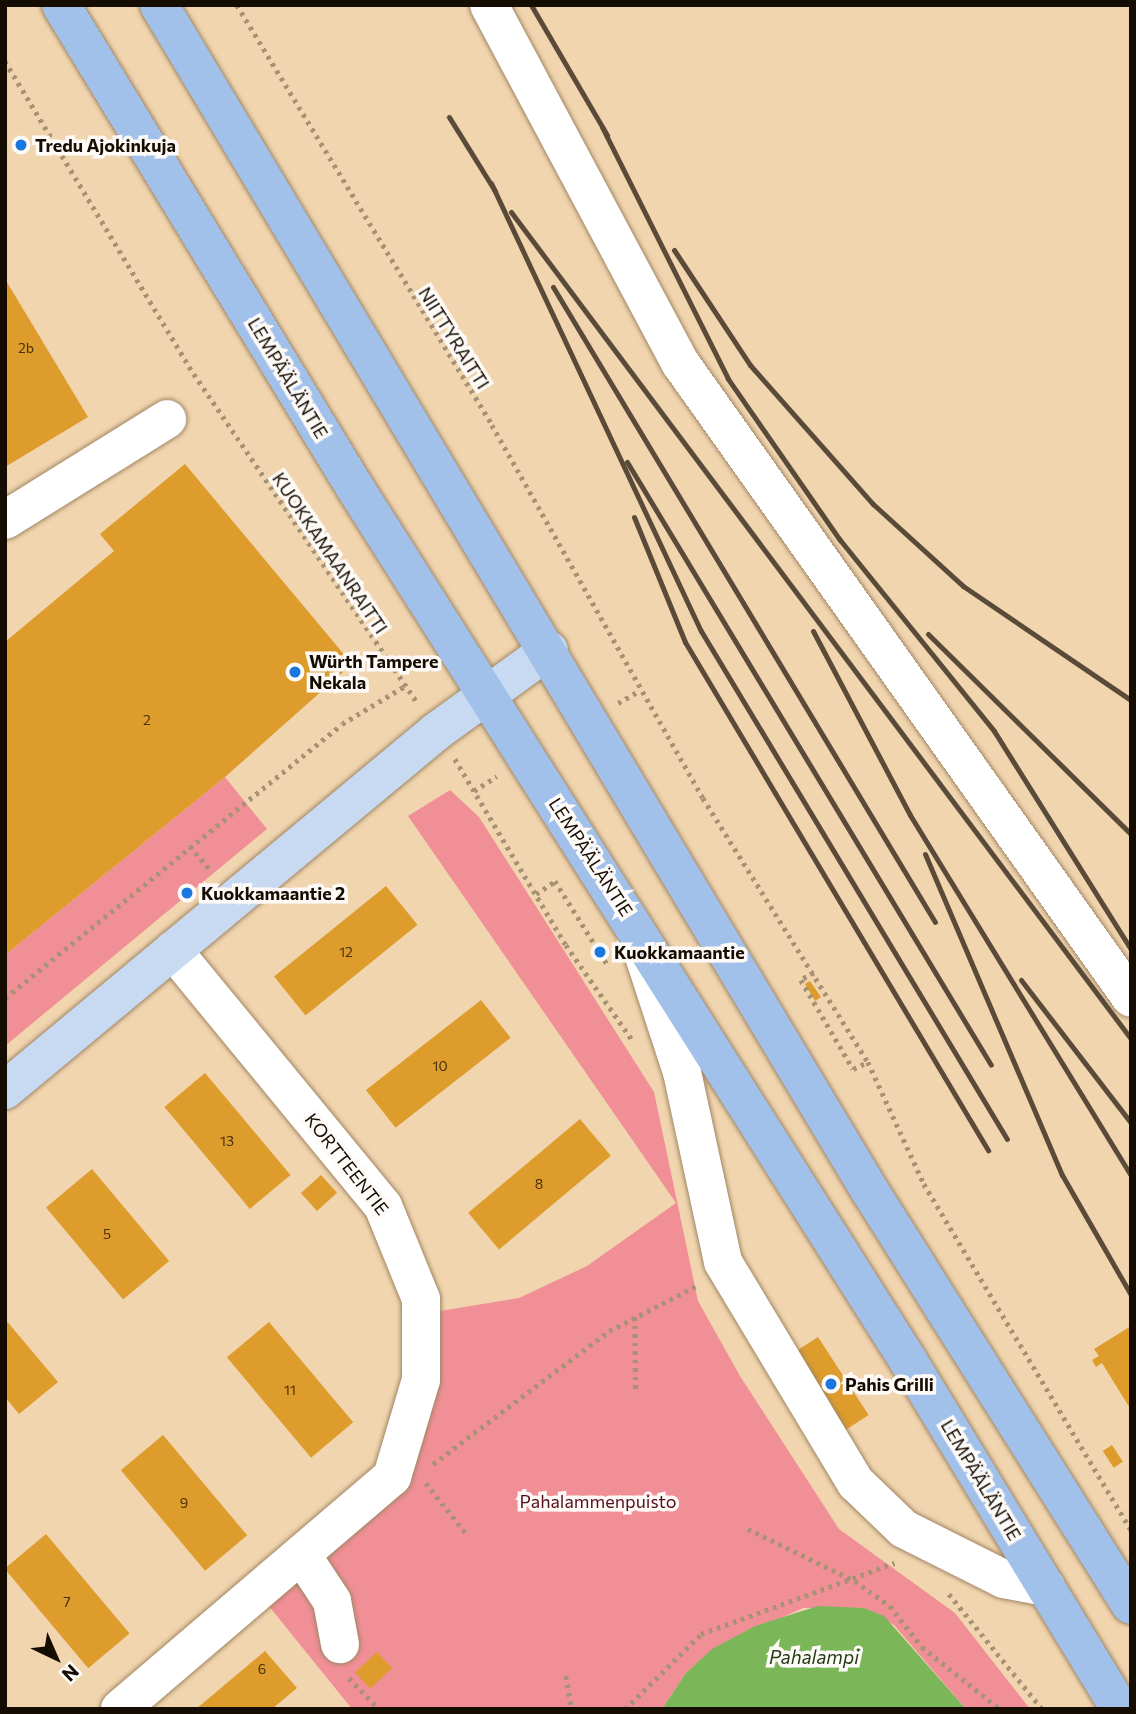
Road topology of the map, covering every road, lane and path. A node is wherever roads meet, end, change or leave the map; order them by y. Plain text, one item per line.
1 (61, 5) edge
2 (159, 5) edge
3 (237, 5) edge
4 (489, 5) edge
5 (5, 61) edge
6 (167, 419) dead end
7 (5, 520) edge
8 (549, 650) junction
9 (405, 686) junction
10 (486, 694) junction
11 (437, 731) junction
12 (190, 845) junction
13 (212, 872) dead end
14 (535, 894) junction
15 (634, 924) junction
16 (173, 950) junction
17 (814, 972) junction
18 (617, 980) dead end
19 (5, 998) edge
20 (1131, 998) edge
21 (636, 1046) dead end
22 (868, 1062) junction
23 (5, 1090) edge
24 (702, 1283) dead end
25 (635, 1317) junction
26 (636, 1394) dead end
27 (405, 1476) junction
28 (748, 1530) dead end
29 (1131, 1530) edge
30 (465, 1532) dead end
31 (303, 1556) junction
32 (898, 1561) dead end
33 (855, 1581) junction
34 (1046, 1587) junction
35 (1131, 1605) edge
36 (1066, 1621) junction
37 (340, 1644) joint
38 (566, 1676) dead end
39 (120, 1709) edge
40 (379, 1709) edge
41 (572, 1709) edge
42 (625, 1709) edge
43 (1000, 1709) edge
44 (1091, 1709) edge
45 (1120, 1709) edge

1 - 10 highway, LEMPÄÄLÄNTIE
2 - 8 highway
3 - 17 path, NIITTYRAITTI
4 - 20 street
5 - 9 path, KUOKKAMAANRAITTI
6 - 7 street
8 - 10 main road
8 - 35 highway
9 - 11 path, KUOKKAMAANRAITTI
9 - 12 path
10 - 11 main road
10 - 15 highway, LEMPÄÄLÄNTIE
11 - 14 path, KUOKKAMAANRAITTI
11 - 16 main road
12 - 13 path
12 - 19 path
14 - 18 path
14 - 21 path, KUOKKAMAANRAITTI
15 - 34 highway, LEMPÄÄLÄNTIE
15 - 34 street
16 - 23 main road
16 - 27 street, KORTTEENTIE
17 - 22 path, NIITTYRAITTI
17 - 22 path
22 - 29 path, NIITTYRAITTI
24 - 25 path
25 - 26 path
25 - 27 path
27 - 30 path
27 - 31 street
28 - 33 path
31 - 37 street
31 - 39 street
32 - 33 path
33 - 42 path
33 - 43 path
34 - 36 highway, LEMPÄÄLÄNTIE
36 - 44 highway
36 - 45 highway, LEMPÄÄLÄNTIE
37 - 40 path
38 - 41 path

